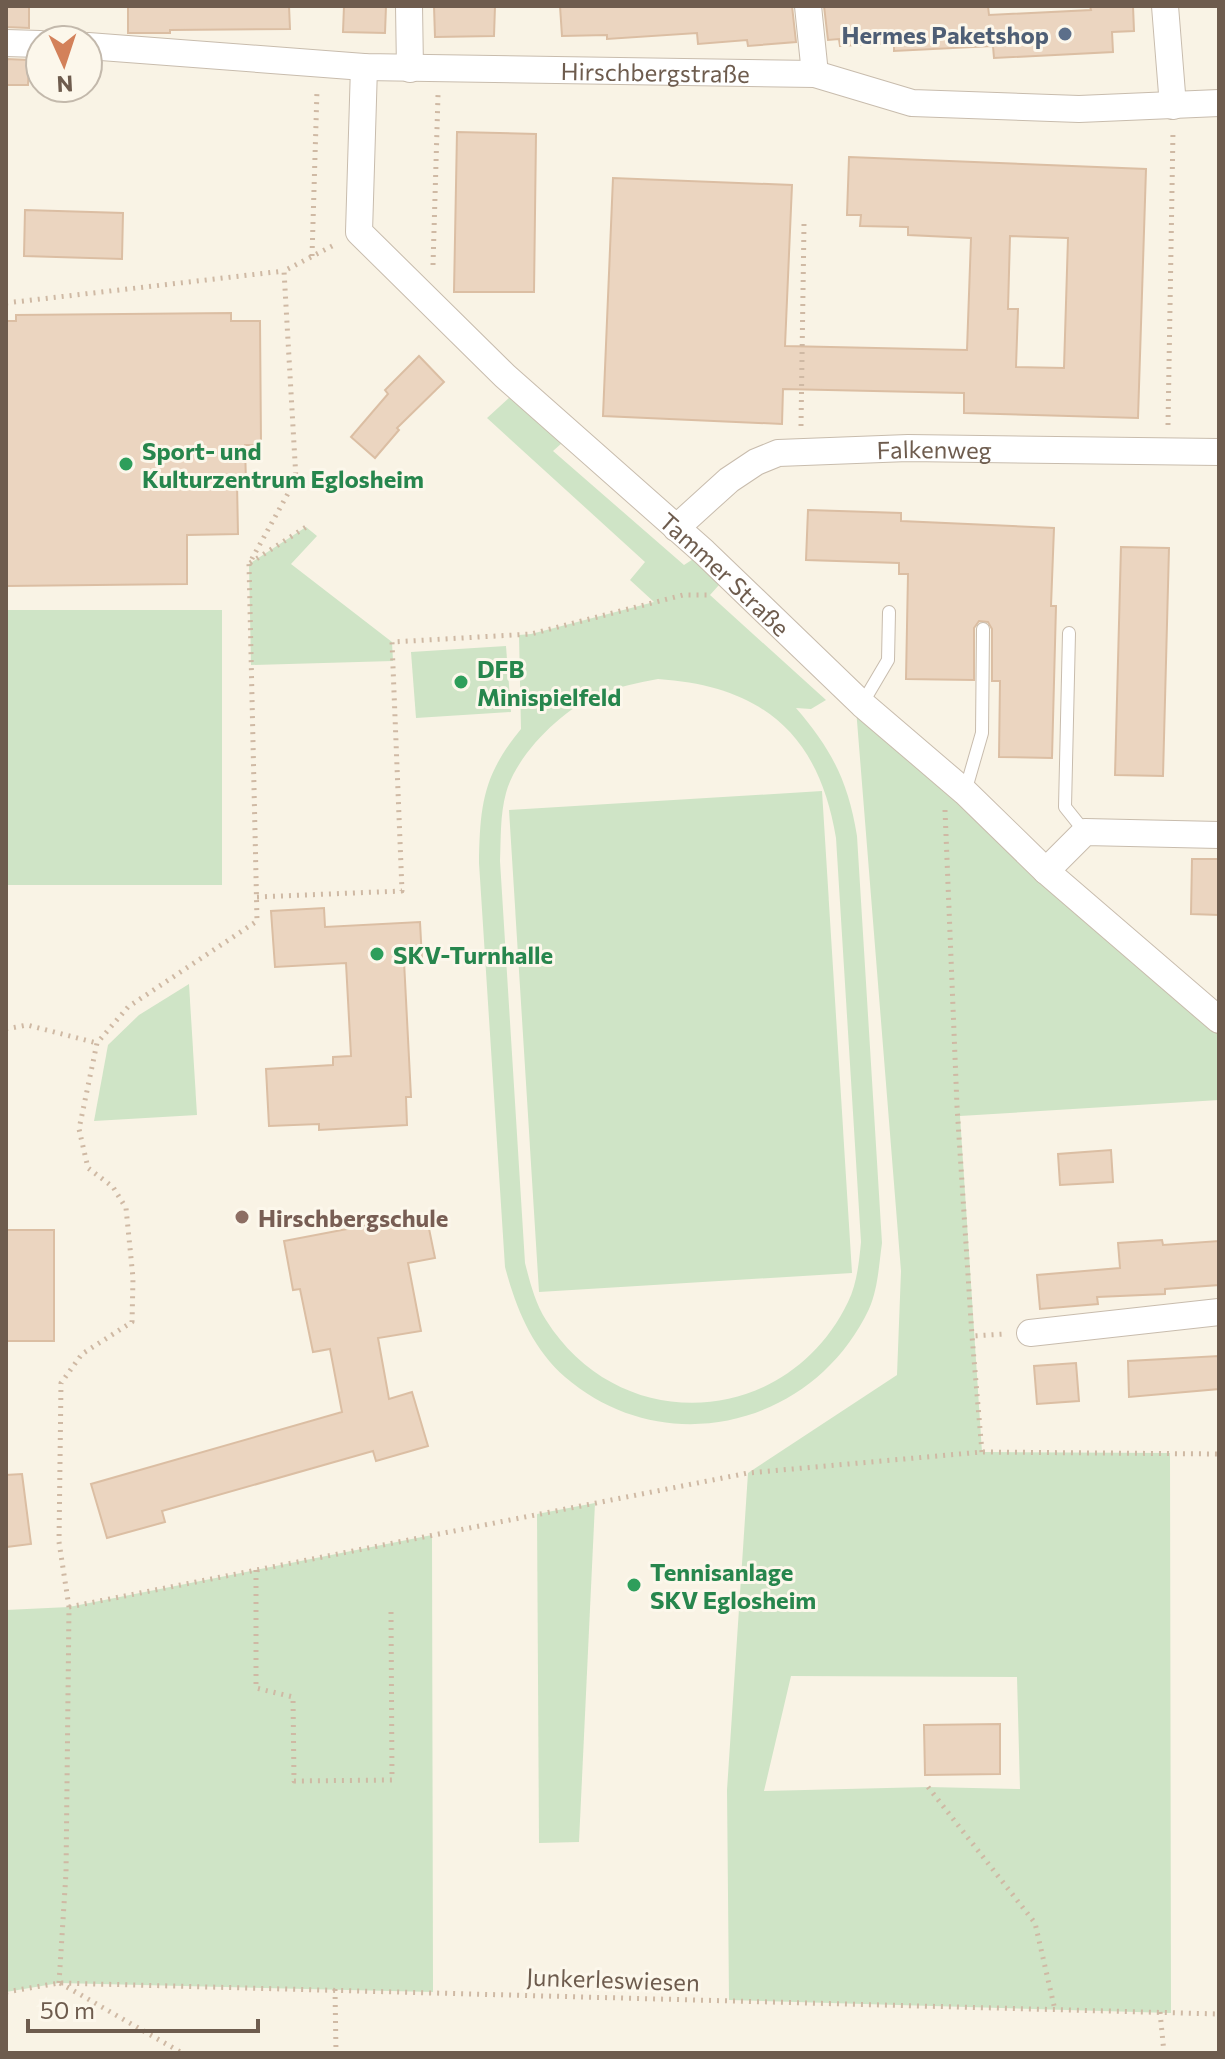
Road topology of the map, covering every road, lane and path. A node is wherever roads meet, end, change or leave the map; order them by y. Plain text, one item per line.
1 (409, 6) edge
2 (808, 6) edge
3 (1165, 6) edge
4 (104, 47) edge
5 (318, 65) junction
6 (364, 67) junction
7 (410, 69) junction
8 (439, 70) junction
9 (815, 74) junction
10 (1219, 103) edge
11 (1173, 106) junction
12 (804, 224) dead end
13 (359, 232) junction
14 (312, 256) junction
15 (284, 271) junction
16 (6, 303) edge
17 (431, 303) junction
18 (801, 451) junction
19 (1168, 451) junction
20 (1219, 452) edge
21 (306, 527) dead end
22 (676, 528) junction
23 (249, 564) junction
24 (728, 575) junction
25 (889, 612) dead end
26 (983, 629) dead end
27 (1069, 633) dead end
28 (862, 704) junction
29 (955, 797) junction
30 (1085, 832) junction
31 (1219, 835) edge
32 (1046, 871) junction
33 (257, 897) junction
34 (1219, 1020) edge
35 (6, 1029) edge
36 (97, 1043) junction
37 (1219, 1312) edge
38 (1030, 1333) joint
39 (972, 1336) junction
40 (982, 1452) junction
41 (1219, 1454) edge
42 (256, 1570) junction
43 (69, 1607) junction
44 (391, 1610) dead end
45 (928, 1787) dead end
46 (59, 1983) junction
47 (335, 1989) junction
48 (6, 1992) edge
49 (1055, 2010) junction
50 (1160, 2012) junction
51 (1219, 2014) edge
52 (182, 2053) edge
53 (336, 2053) edge
54 (1164, 2053) edge

1 - 7 street
2 - 9 street
3 - 11 street
4 - 5 street, Hirschbergstraße
5 - 6 street, Hirschbergstraße
5 - 14 path
6 - 7 street, Hirschbergstraße
6 - 13 street
7 - 8 street, Hirschbergstraße
8 - 9 street, Hirschbergstraße
8 - 17 path
9 - 11 street, Hirschbergstraße
10 - 11 street, Hirschbergstraße
11 - 19 path
12 - 18 path
13 - 14 path
13 - 17 street, Tammer Straße
14 - 15 path
15 - 16 path
15 - 23 path
17 - 22 street, Tammer Straße
18 - 19 street, Falkenweg
18 - 22 street, Falkenweg
19 - 20 street, Falkenweg
21 - 23 path
22 - 24 street, Tammer Straße
23 - 33 path
24 - 28 street, Tammer Straße
24 - 33 path
25 - 28 lane
26 - 29 lane
27 - 30 lane
28 - 29 street, Tammer Straße
29 - 32 street, Tammer Straße
29 - 39 path
30 - 31 street
30 - 32 street
32 - 34 street, Tammer Straße
33 - 36 path
35 - 36 path
36 - 43 path
37 - 38 street
38 - 39 path
39 - 40 path
40 - 41 path
40 - 42 path
42 - 43 path
42 - 44 path
43 - 46 path
45 - 49 path
46 - 47 path, Junkerleswiesen
46 - 48 path, Junkerleswiesen
46 - 52 path
47 - 49 path, Junkerleswiesen
47 - 53 path
49 - 50 path, Junkerleswiesen
50 - 51 path, Junkerleswiesen
50 - 54 path

